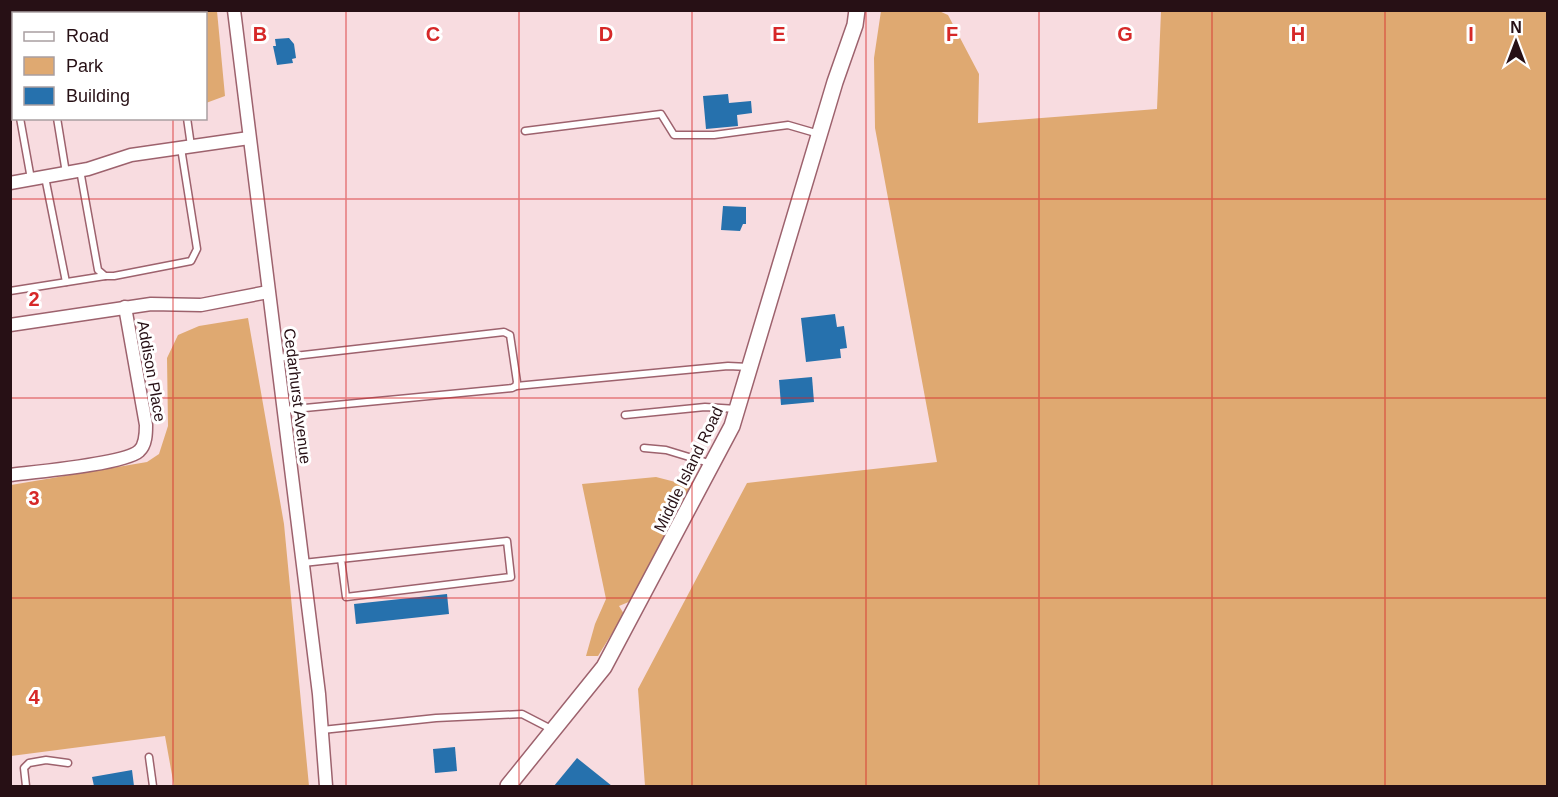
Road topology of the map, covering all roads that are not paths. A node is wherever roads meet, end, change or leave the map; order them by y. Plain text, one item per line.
1 (234, 10) edge
2 (856, 18) edge
3 (20, 120) edge
4 (57, 120) edge
5 (187, 120) edge
6 (525, 131) dead end
7 (819, 134) junction
8 (249, 138) junction
9 (186, 147) junction
10 (80, 170) junction
11 (66, 173) junction
12 (45, 177) junction
13 (31, 179) junction
14 (10, 183) edge
15 (105, 276) junction
16 (66, 282) junction
17 (10, 291) edge
18 (268, 292) junction
19 (125, 307) junction
20 (10, 325) edge
21 (277, 358) junction
22 (750, 368) junction
23 (516, 386) junction
24 (737, 409) junction
25 (283, 411) junction
26 (625, 415) dead end
27 (644, 448) dead end
28 (712, 464) junction
29 (10, 475) edge
30 (341, 559) junction
31 (303, 562) junction
32 (322, 730) junction
33 (553, 730) junction
34 (149, 757) dead end
35 (68, 763) dead end
36 (26, 786) edge
37 (153, 786) edge
38 (326, 786) edge
39 (508, 786) edge

1 - 8 street, Cedarhurst Avenue
2 - 7 street, Middle Island Road
3 - 13 lane
4 - 11 lane
5 - 9 lane
6 - 7 lane
7 - 22 street, Middle Island Road
8 - 9 street
8 - 18 street, Cedarhurst Avenue
9 - 10 street
9 - 15 lane
10 - 11 street
10 - 15 lane
11 - 12 street
12 - 13 street
12 - 16 lane
13 - 14 street
15 - 16 lane
16 - 17 lane
18 - 19 street, Addison Place
18 - 21 street, Cedarhurst Avenue
19 - 20 street, Addison Place
19 - 29 street, Addison Place
21 - 23 lane
21 - 25 street, Cedarhurst Avenue
22 - 23 lane
22 - 24 street, Middle Island Road
23 - 25 lane
24 - 26 lane
24 - 28 street, Middle Island Road
25 - 31 street, Cedarhurst Avenue
27 - 28 lane
28 - 33 street, Middle Island Road
30 - 30 lane
30 - 31 lane
31 - 32 street, Cedarhurst Avenue
32 - 33 lane
32 - 38 street, Cedarhurst Avenue
33 - 39 street, Middle Island Road
34 - 37 lane
35 - 36 lane

